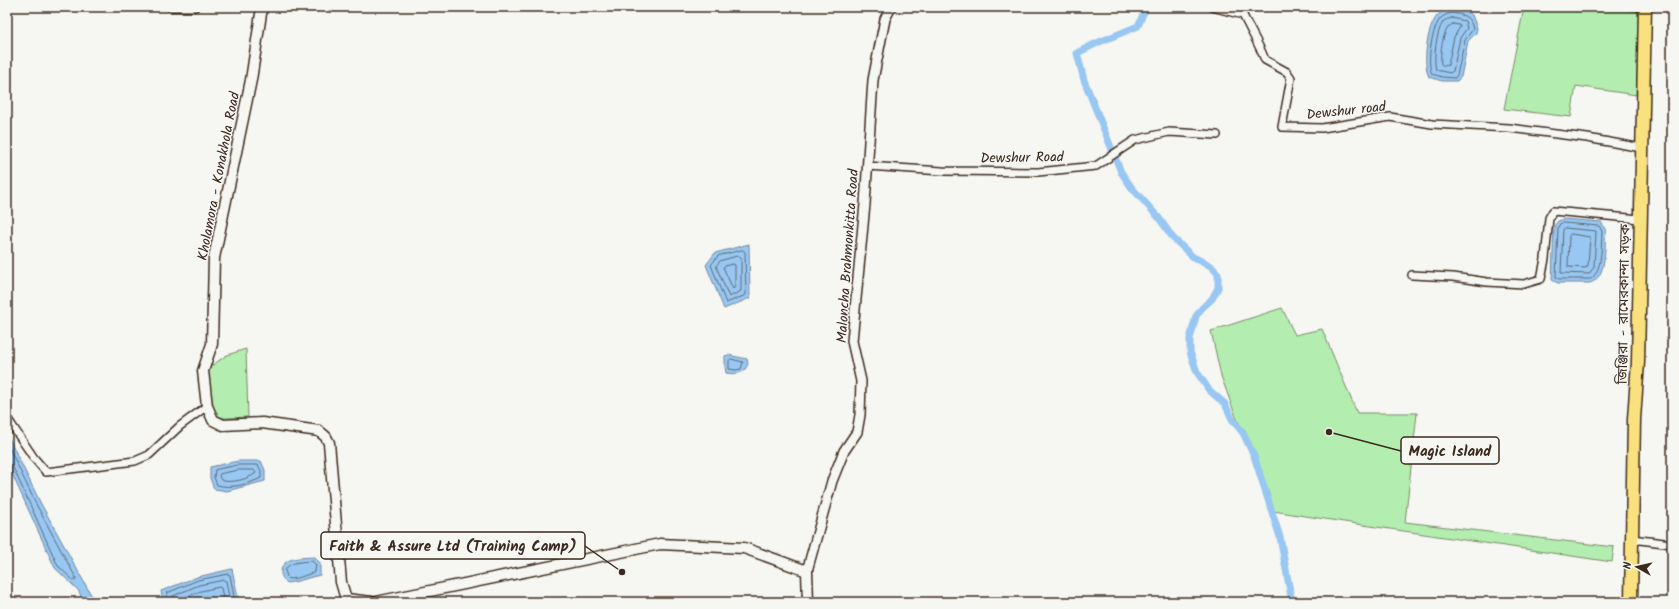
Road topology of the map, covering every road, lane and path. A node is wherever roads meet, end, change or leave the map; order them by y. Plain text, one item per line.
1 (171, 7) edge
2 (195, 7) edge
3 (262, 7) edge
4 (891, 7) edge
5 (1215, 7) edge
6 (1644, 7) edge
7 (1217, 135) dead end
8 (1642, 148) junction
9 (867, 166) junction
10 (1640, 219) junction
11 (1412, 275) dead end
12 (207, 406) junction
13 (7, 418) edge
14 (1632, 540) junction
15 (1672, 544) edge
16 (807, 571) junction
17 (345, 601) edge
18 (372, 602) edge
19 (376, 602) edge
20 (808, 602) edge
21 (1630, 602) edge

1 - 2 street
3 - 12 main road, Kholamora - Konakhola Road
4 - 9 street, Maloncha Brahmonkitta Road
5 - 8 street, Dewshur road
6 - 8 main road, জিঞ্জিরা - রামেরকান্দা সড়ক
7 - 9 street, Dewshur Road
8 - 10 main road, জিঞ্জিরা - রামেরকান্দা সড়ক
9 - 16 street, Maloncha Brahmonkitta Road
10 - 11 street
10 - 14 main road, জিঞ্জিরা - রামেরকান্দা সড়ক
12 - 13 street
12 - 17 main road, Kholamora - Konakhola Road
14 - 15 street
14 - 21 main road, জিঞ্জিরা - রামেরকান্দা সড়ক
16 - 19 main road
16 - 20 main road
17 - 18 main road

